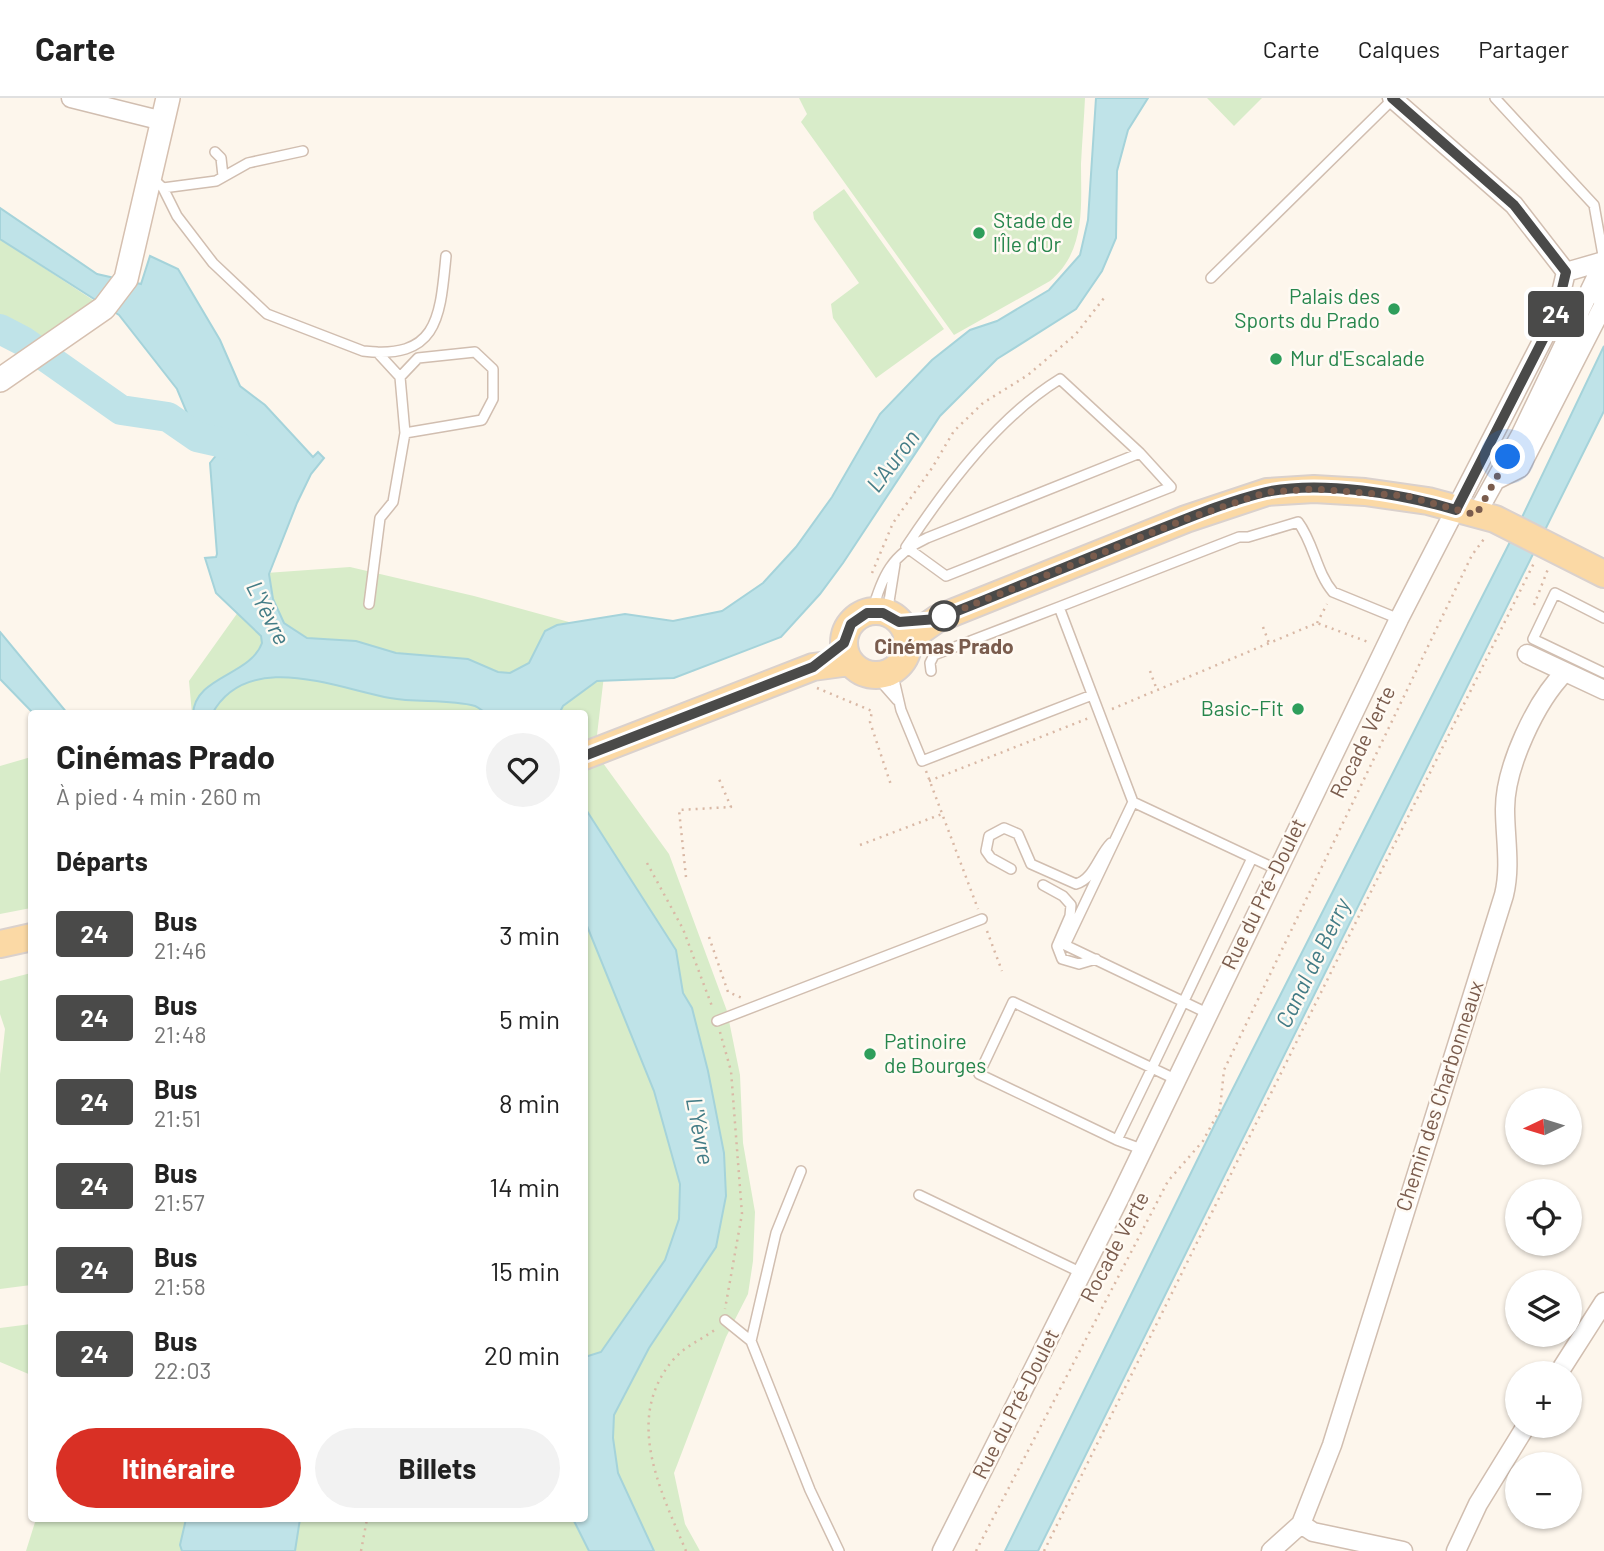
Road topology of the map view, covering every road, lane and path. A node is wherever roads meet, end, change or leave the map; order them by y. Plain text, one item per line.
1 (71, 98) edge
2 (168, 98) edge
3 (1392, 98) edge
4 (1495, 98) edge
5 (163, 121) junction
6 (303, 151) dead end
7 (215, 152) dead end
8 (223, 176) junction
9 (157, 182) junction
10 (446, 256) dead end
11 (1604, 261) edge
12 (1566, 272) junction
13 (1211, 278) dead end
14 (1104, 298) dead end
15 (377, 352) junction
16 (400, 377) junction
17 (0, 380) edge
18 (405, 432) junction
19 (1140, 453) junction
20 (1476, 515) junction
21 (1550, 546) junction
22 (906, 547) junction
23 (895, 564) junction
24 (1604, 574) edge
25 (879, 585) junction
26 (1333, 592) junction
27 (369, 604) dead end
28 (1059, 607) junction
29 (1604, 618) edge
30 (1399, 619) junction
31 (891, 622) junction
32 (1317, 623) junction
33 (1263, 627) dead end
34 (1269, 643) junction
35 (1385, 649) junction
36 (847, 652) junction
37 (1527, 654) dead end
38 (806, 670) junction
39 (931, 671) dead end
40 (1150, 671) dead end
41 (1565, 672) junction
42 (884, 673) junction
43 (1604, 673) edge
44 (1157, 690) junction
45 (1604, 690) edge
46 (1092, 695) junction
47 (901, 704) junction
48 (1100, 714) junction
49 (590, 754) edge
50 (922, 761) junction
51 (719, 779) dead end
52 (929, 781) junction
53 (891, 785) dead end
54 (1133, 802) junction
55 (942, 814) junction
56 (1116, 838) junction
57 (860, 845) dead end
58 (1251, 858) junction
59 (647, 863) dead end
60 (1011, 869) dead end
61 (1276, 869) junction
62 (685, 877) dead end
63 (1043, 886) dead end
64 (982, 919) junction
65 (709, 937) dead end
66 (28, 938) edge
67 (0, 944) edge
68 (1096, 959) junction
69 (1003, 971) dead end
70 (1183, 1001) junction
71 (758, 1006) junction
72 (1207, 1013) junction
73 (717, 1021) junction
74 (1152, 1068) junction
75 (1175, 1079) junction
76 (1117, 1140) junction
77 (1140, 1151) junction
78 (801, 1171) dead end
79 (919, 1195) dead end
80 (1082, 1273) junction
81 (1604, 1302) edge
82 (726, 1320) junction
83 (1599, 1321) edge
84 (751, 1340) junction
85 (1568, 1361) edge
86 (1519, 1438) edge
87 (366, 1522) edge
88 (1301, 1524) junction
89 (360, 1551) edge
90 (686, 1551) edge
91 (839, 1551) edge
92 (942, 1551) edge
93 (976, 1551) edge
94 (1044, 1551) edge
95 (1270, 1551) edge
96 (1403, 1551) edge
97 (1456, 1551) edge

1 - 5 street
2 - 5 main road
3 - 12 street
3 - 13 lane
4 - 11 lane
5 - 9 main road
6 - 8 lane
7 - 8 lane
8 - 9 lane
9 - 15 lane
9 - 17 main road
10 - 15 lane
11 - 12 street
11 - 20 street, Rue du Pré-Doulet
12 - 20 street, Rue du Pré-Doulet
14 - 25 path
15 - 16 lane
16 - 18 lane
16 - 18 lane
18 - 27 lane
19 - 22 lane
19 - 22 lane
19 - 22 lane
20 - 21 main road
20 - 30 street, Rue du Pré-Doulet
20 - 31 main road
20 - 93 path, Rocade Verte
21 - 24 main road
21 - 94 path
22 - 23 lane
23 - 25 lane
23 - 31 lane
25 - 31 lane
26 - 28 lane
26 - 30 lane
26 - 32 path
28 - 39 lane
28 - 46 lane
29 - 43 lane
30 - 35 street, Rue du Pré-Doulet
31 - 36 main road
31 - 42 main road
32 - 34 path
32 - 35 path
33 - 34 path
34 - 44 path
35 - 61 street, Rue du Pré-Doulet
36 - 38 main road
36 - 42 main road
37 - 41 street
38 - 49 main road
38 - 53 path
40 - 44 path
41 - 45 street
41 - 88 street, Chemin des Charbonneaux
42 - 47 lane
42 - 47 lane
44 - 48 path
46 - 48 lane
46 - 50 lane
47 - 50 lane
48 - 52 path
48 - 54 lane
50 - 52 path
51 - 62 path
52 - 55 path
54 - 56 lane
54 - 58 lane
55 - 57 path
55 - 64 path
56 - 60 lane
56 - 68 lane
58 - 61 lane
58 - 70 lane
59 - 73 path
61 - 72 street, Rue du Pré-Doulet
63 - 68 lane
64 - 69 path
64 - 71 lane
65 - 71 path
66 - 67 main road
68 - 70 lane
70 - 72 lane
70 - 74 lane
71 - 73 lane
72 - 75 street, Rue du Pré-Doulet
73 - 82 path
74 - 75 lane
74 - 76 lane
74 - 76 lane
75 - 77 street, Rue du Pré-Doulet
76 - 77 lane
77 - 80 street, Rue du Pré-Doulet
78 - 84 lane
79 - 80 lane
80 - 92 street, Rue du Pré-Doulet
81 - 83 street
82 - 84 lane
82 - 90 path
83 - 85 street
84 - 91 lane
86 - 97 street
87 - 89 path
88 - 95 street, Chemin des Charbonneaux
88 - 96 street

